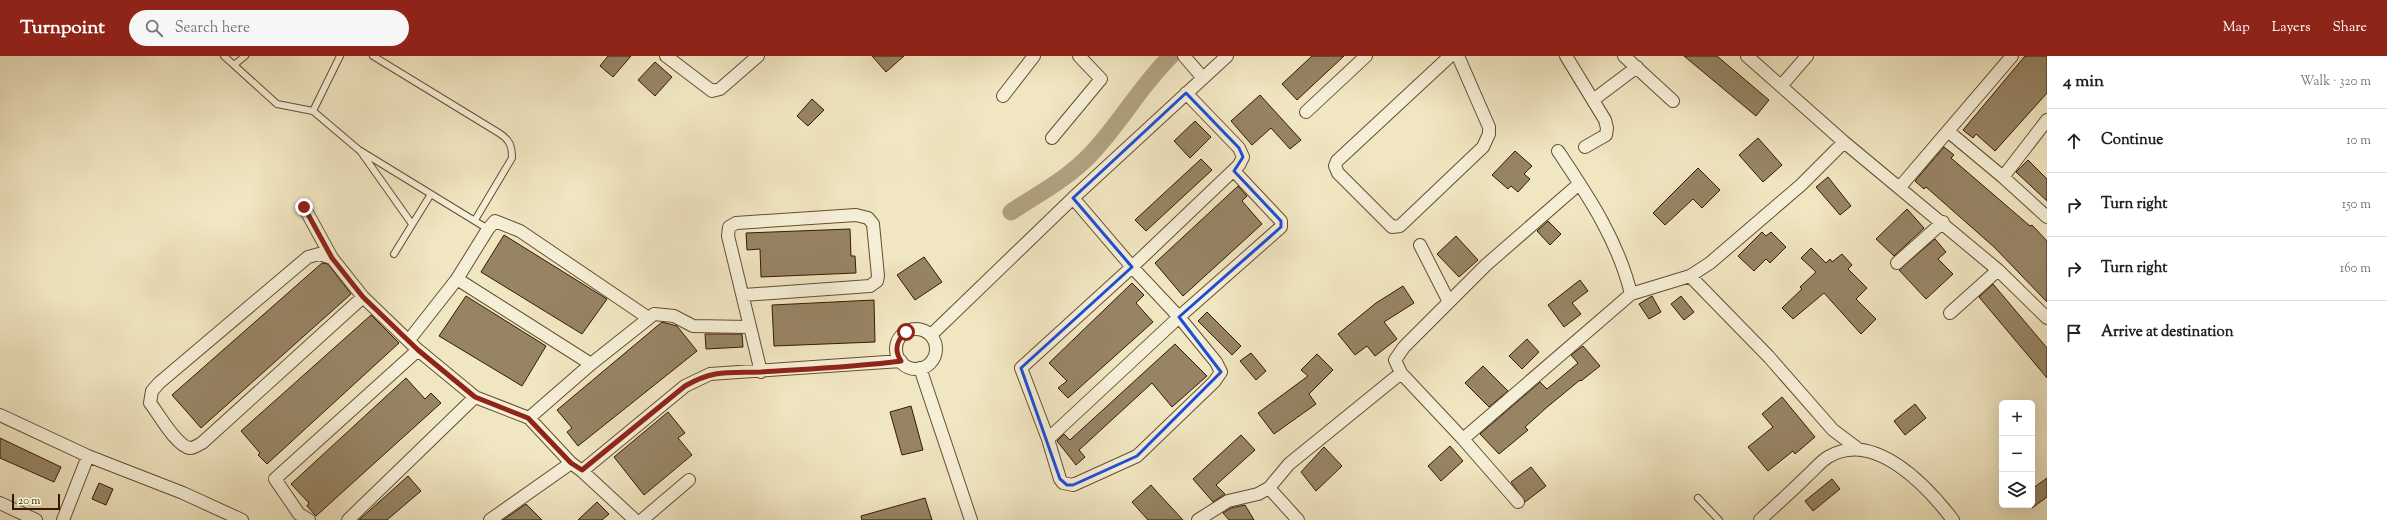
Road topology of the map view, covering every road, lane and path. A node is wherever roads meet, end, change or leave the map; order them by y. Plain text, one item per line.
1 (224, 56) edge
2 (244, 56) edge
3 (340, 56) edge
4 (373, 56) edge
5 (666, 56) edge
6 (758, 56) edge
7 (1034, 56) edge
8 (1079, 56) edge
9 (1227, 56) edge
10 (1366, 56) edge
11 (1450, 56) edge
12 (1458, 56) edge
13 (1566, 56) edge
14 (1624, 56) edge
15 (1747, 56) edge
16 (1807, 56) edge
17 (2012, 56) edge
18 (1185, 58) edge
19 (234, 65) junction
20 (1636, 67) junction
21 (1203, 78) junction
22 (1781, 86) junction
23 (1186, 93) junction
24 (1002, 96) dead end
25 (1593, 100) junction
26 (1673, 102) dead end
27 (310, 111) junction
28 (1306, 112) dead end
29 (2047, 120) edge
30 (1949, 132) junction
31 (1052, 138) dead end
32 (1844, 142) junction
33 (1585, 148) dead end
34 (359, 150) junction
35 (1558, 151) dead end
36 (1234, 171) junction
37 (2003, 177) junction
38 (1579, 184) junction
39 (1900, 187) junction
40 (431, 194) junction
41 (1073, 198) junction
42 (304, 207) dead end
43 (2047, 217) edge
44 (474, 220) junction
45 (1943, 222) junction
46 (412, 224) junction
47 (488, 228) junction
48 (1420, 245) dead end
49 (394, 254) dead end
50 (332, 258) junction
51 (1897, 263) dead end
52 (1132, 267) junction
53 (1998, 270) junction
54 (1690, 276) junction
55 (457, 279) junction
56 (1631, 294) junction
57 (744, 295) junction
58 (363, 297) junction
59 (1449, 302) junction
60 (1950, 313) dead end
61 (647, 317) junction
62 (1179, 317) junction
63 (2047, 318) edge
64 (749, 327) junction
65 (931, 335) junction
66 (409, 340) junction
67 (418, 350) junction
68 (901, 361) junction
69 (591, 364) junction
70 (920, 368) junction
71 (761, 372) junction
72 (1401, 372) junction
73 (475, 397) junction
74 (0, 415) edge
75 (528, 418) junction
76 (1048, 438) junction
77 (1463, 439) junction
78 (1857, 448) junction
79 (88, 456) junction
80 (571, 463) junction
81 (582, 470) junction
82 (689, 480) dead end
83 (1269, 488) junction
84 (1698, 498) dead end
85 (1518, 502) dead end
86 (0, 503) edge
87 (36, 520) edge
88 (63, 520) edge
89 (242, 520) edge
90 (309, 520) edge
91 (348, 520) edge
92 (490, 520) edge
93 (635, 520) edge
94 (642, 520) edge
95 (971, 520) edge
96 (1198, 520) edge
97 (1298, 520) edge
98 (1719, 520) edge
99 (1760, 520) edge
100 (1953, 520) edge

1 - 19 lane
2 - 19 lane
3 - 27 lane
4 - 44 lane
5 - 6 street
7 - 24 street
8 - 31 street
9 - 21 street
10 - 28 street
11 - 12 street
13 - 25 street
14 - 20 street
15 - 22 street
16 - 22 street
17 - 30 street
18 - 21 street
19 - 27 lane
20 - 25 street
20 - 26 street
21 - 23 street
22 - 32 street
23 - 36 street
23 - 41 street
25 - 33 street
27 - 34 lane
29 - 37 street
30 - 37 street
30 - 39 street
32 - 39 street
32 - 54 street
34 - 40 lane
34 - 46 lane
35 - 38 street
36 - 52 street
36 - 62 street
37 - 43 street
38 - 56 street
38 - 59 street
39 - 45 street
40 - 44 lane
40 - 46 lane
41 - 52 street
41 - 65 street
42 - 50 street
44 - 47 lane
45 - 51 street
45 - 53 street
46 - 49 lane
47 - 55 street
47 - 61 street
48 - 59 street
50 - 58 street
50 - 58 street
52 - 62 street
52 - 76 street
53 - 60 street
53 - 63 street
54 - 56 street
54 - 78 street
55 - 66 street
55 - 69 street
56 - 77 street
57 - 57 street
57 - 64 street
58 - 66 street
59 - 72 street
61 - 64 street
61 - 69 street
62 - 76 street
62 - 76 street
64 - 71 street
65 - 68 street
65 - 70 street
66 - 67 street
67 - 73 street
67 - 90 street
68 - 70 street
68 - 71 street
69 - 75 street
70 - 95 street
71 - 81 street
72 - 77 street
72 - 83 street
73 - 75 street
73 - 91 street
74 - 79 street
75 - 80 street
77 - 85 street
78 - 99 street
78 - 100 street
79 - 88 street
79 - 89 street
80 - 81 street
80 - 92 street
81 - 93 street
82 - 94 street
83 - 96 street
83 - 97 street
84 - 98 lane
86 - 87 street

